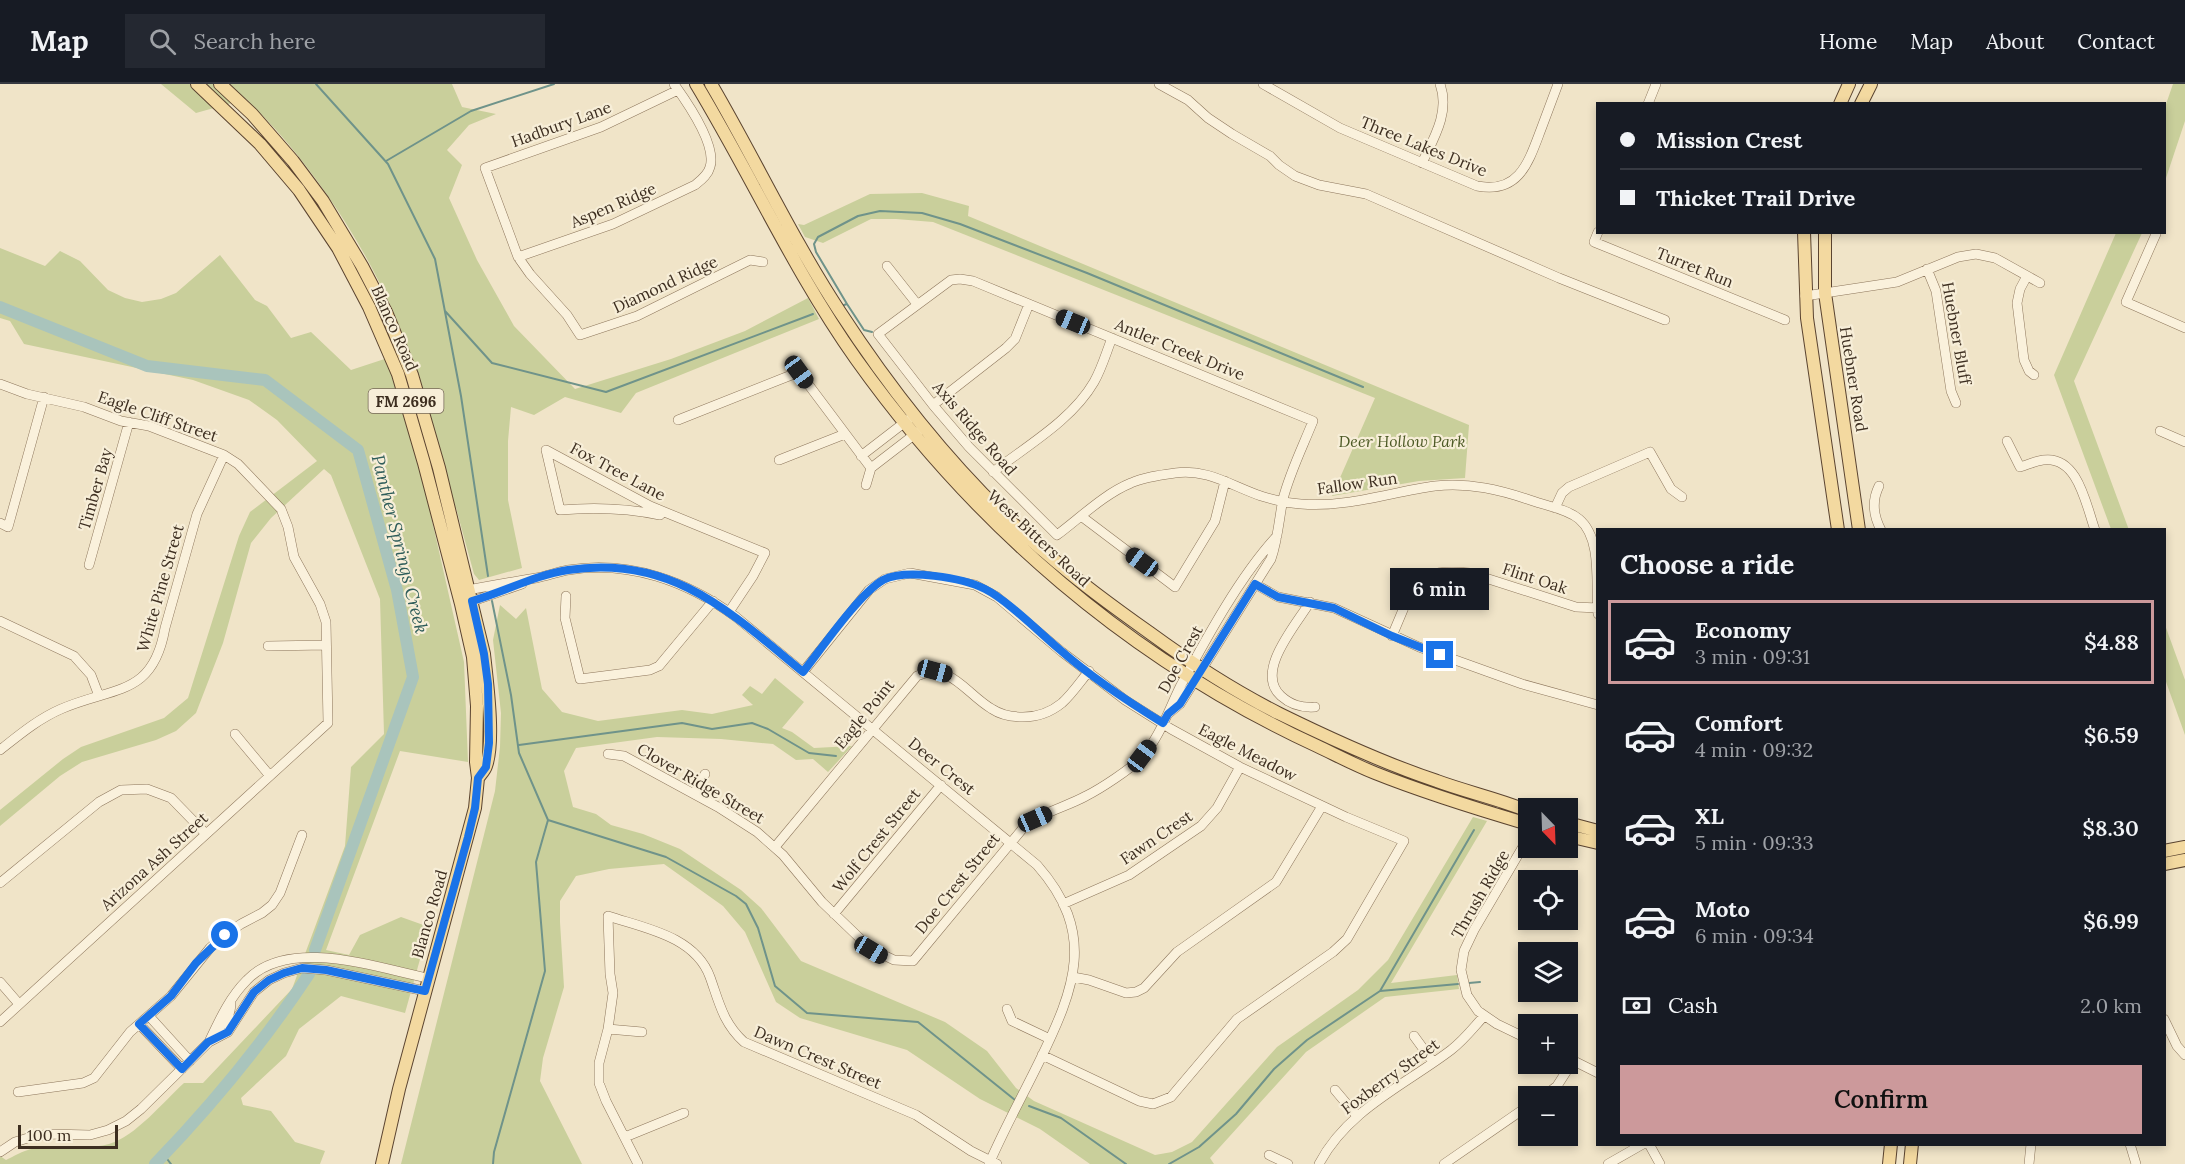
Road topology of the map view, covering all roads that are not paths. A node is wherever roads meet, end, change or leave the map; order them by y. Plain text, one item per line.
1 (197, 84) edge
2 (220, 84) edge
3 (696, 84) edge
4 (711, 84) edge
5 (1159, 84) edge
6 (1263, 84) edge
7 (1440, 84) edge
8 (1558, 84) edge
9 (1656, 84) edge
10 (1849, 84) edge
11 (1871, 84) edge
12 (676, 87) edge
13 (1649, 102) edge
14 (1841, 102) edge
15 (1862, 102) edge
16 (1422, 163) junction
17 (1804, 234) edge
18 (1825, 234) edge
19 (2156, 234) dead end
20 (1596, 237) edge
21 (518, 257) junction
22 (763, 262) dead end
23 (887, 266) dead end
24 (1928, 269) junction
25 (808, 272) junction
26 (2027, 276) junction
27 (2040, 283) dead end
28 (1825, 293) junction
29 (1805, 296) junction
30 (917, 304) junction
31 (1029, 304) junction
32 (1665, 320) dead end
33 (1785, 320) dead end
34 (2185, 328) edge
35 (878, 334) joint
36 (1112, 338) junction
37 (390, 339) junction
38 (2034, 375) dead end
39 (0, 384) edge
40 (44, 398) junction
41 (1956, 403) dead end
42 (933, 405) junction
43 (915, 415) junction
44 (678, 420) dead end
45 (1313, 421) joint
46 (129, 422) junction
47 (904, 423) junction
48 (920, 431) junction
49 (2160, 431) dead end
50 (845, 434) junction
51 (1846, 439) junction
52 (881, 441) junction
53 (2007, 441) dead end
54 (1827, 442) junction
55 (2185, 442) edge
56 (890, 452) junction
57 (224, 455) junction
58 (861, 456) junction
59 (779, 460) dead end
60 (871, 468) junction
61 (993, 472) junction
62 (1225, 481) junction
63 (866, 485) dead end
64 (1879, 486) dead end
65 (1682, 497) dead end
66 (1283, 501) junction
67 (1555, 508) junction
68 (1081, 516) junction
69 (680, 519) junction
70 (4, 525) edge
71 (1838, 528) edge
72 (1859, 528) edge
73 (1880, 528) edge
74 (2094, 528) edge
75 (1279, 534) junction
76 (1057, 535) joint
77 (1596, 560) edge
78 (89, 565) dead end
79 (1255, 584) junction
80 (566, 596) dead end
81 (465, 597) junction
82 (714, 601) junction
83 (1311, 602) junction
84 (1596, 608) edge
85 (729, 612) junction
86 (0, 621) edge
87 (1392, 636) junction
88 (326, 645) junction
89 (268, 646) dead end
90 (1197, 667) junction
91 (1089, 671) junction
92 (803, 672) junction
93 (1190, 679) junction
94 (99, 696) junction
95 (1596, 704) edge
96 (1315, 707) dead end
97 (1168, 714) joint
98 (328, 723) joint
99 (1163, 723) junction
100 (871, 729) junction
101 (235, 734) dead end
102 (0, 750) edge
103 (608, 754) dead end
104 (1240, 767) junction
105 (705, 774) dead end
106 (270, 776) junction
107 (941, 785) junction
108 (694, 794) junction
109 (1322, 806) junction
110 (1518, 808) edge
111 (1518, 821) edge
112 (1578, 826) edge
113 (1596, 830) edge
114 (206, 834) junction
115 (302, 835) dead end
116 (1578, 838) edge
117 (1011, 842) junction
118 (1596, 843) edge
119 (775, 847) junction
120 (2185, 847) edge
121 (2166, 851) edge
122 (1518, 855) edge
123 (2185, 860) edge
124 (2166, 864) edge
125 (0, 883) edge
126 (1063, 904) junction
127 (834, 914) junction
128 (360, 964) junction
129 (358, 977) junction
130 (1073, 977) junction
131 (0, 982) edge
132 (427, 984) junction
133 (231, 1002) junction
134 (19, 1004) junction
135 (242, 1009) junction
136 (1007, 1009) dead end
137 (149, 1016) junction
138 (1484, 1016) junction
139 (0, 1022) edge
140 (139, 1024) junction
141 (2166, 1024) edge
142 (608, 1029) junction
143 (642, 1032) dead end
144 (1518, 1034) edge
145 (1414, 1036) dead end
146 (1050, 1039) junction
147 (208, 1042) junction
148 (1042, 1055) junction
149 (2185, 1055) edge
150 (190, 1061) junction
151 (1433, 1062) junction
152 (1578, 1063) edge
153 (182, 1069) junction
154 (1596, 1072) edge
155 (1335, 1090) dead end
156 (18, 1092) dead end
157 (684, 1113) dead end
158 (1518, 1113) edge
159 (1357, 1116) junction
160 (625, 1137) junction
161 (1639, 1146) edge
162 (1650, 1146) edge
163 (1891, 1146) edge
164 (1912, 1146) edge
165 (2031, 1146) edge
166 (2131, 1146) edge
167 (0, 1152) edge
168 (1269, 1155) dead end
169 (992, 1163) edge
170 (382, 1164) edge
171 (638, 1164) edge
172 (1288, 1164) edge
173 (1319, 1164) edge
174 (1444, 1164) edge
175 (1608, 1164) edge
176 (1660, 1164) edge
177 (1889, 1164) edge
178 (1910, 1164) edge
179 (2029, 1164) edge
180 (2136, 1164) edge

1 - 37 main road, Blanco Road / FM 2696
2 - 37 main road, Blanco Road / FM 2696
3 - 25 main road, West Bitters Road
4 - 25 main road, West Bitters Road
5 - 32 street
6 - 16 street, Three Lakes Drive
7 - 16 street
8 - 16 street, Three Lakes Drive
9 - 13 street
10 - 14 main road
11 - 15 main road
12 - 21 street, Hadbury Lane
12 - 21 street, Aspen Ridge
17 - 29 main road
18 - 28 main road, Huebner Road
19 - 34 street
20 - 33 street, Turret Run
21 - 22 street, Diamond Ridge
23 - 30 street
24 - 26 street
24 - 28 street
24 - 41 street, Huebner Bluff
25 - 43 main road, West Bitters Road
25 - 47 main road, West Bitters Road
26 - 27 street
26 - 38 street
28 - 29 street
28 - 51 main road, Huebner Road
29 - 54 main road
30 - 31 street, Antler Creek Drive
30 - 35 street, Antler Creek Drive
31 - 36 street, Antler Creek Drive
31 - 42 street
35 - 42 street, Axis Ridge Road
36 - 45 street, Antler Creek Drive
36 - 61 street
37 - 81 main road, Blanco Road / FM 2696
39 - 40 street, Eagle Cliff Street
40 - 46 street, Eagle Cliff Street
40 - 70 street
42 - 61 street, Axis Ridge Road
43 - 47 street
43 - 48 main road, West Bitters Road
44 - 50 street
45 - 66 street, Doe Crest
46 - 57 street, Eagle Cliff Street
46 - 78 street, Timber Bay
47 - 48 main road, West Bitters Road
47 - 52 street
48 - 56 street
48 - 90 main road, West Bitters Road
48 - 93 main road, West Bitters Road
49 - 55 street
50 - 58 street
50 - 59 street
51 - 54 main road
51 - 72 main road, Huebner Road
52 - 56 street
52 - 58 street
53 - 74 street
54 - 71 main road
56 - 60 street
57 - 88 street, Eagle Cliff Street
57 - 94 street, White Pine Street
58 - 60 street
60 - 63 street
61 - 76 street, Axis Ridge Road
62 - 66 street, Fallow Run
62 - 68 street, Fallow Run
62 - 68 street
64 - 73 street
65 - 67 street
66 - 67 street, Fallow Run
66 - 75 street, Doe Crest
67 - 77 street, Fallow Run
68 - 76 street, Fallow Run
69 - 69 street, Fox Tree Lane
69 - 85 street, Fox Tree Lane
75 - 79 street, Doe Crest
75 - 90 street, Doe Crest
79 - 83 street
79 - 90 street, Doe Crest
80 - 82 street
81 - 82 street, Deer Crest
81 - 132 main road, Blanco Road / FM 2696
82 - 85 street, Deer Crest
83 - 87 street
83 - 96 street
84 - 87 street, Flint Oak
85 - 92 street, Deer Crest
86 - 94 street
87 - 95 street
88 - 89 street
88 - 98 street, Eagle Cliff Street
90 - 93 street, Doe Crest
90 - 110 main road, West Bitters Road
91 - 92 street, Eagle Meadow
91 - 99 street, Eagle Meadow
91 - 100 street, Eagle Point
92 - 100 street, Deer Crest
93 - 97 street, Doe Crest
93 - 111 main road, West Bitters Road
94 - 102 street, White Pine Street
97 - 99 street, Doe Crest Street
98 - 106 street, Arizona Ash Street
99 - 104 street, Eagle Meadow
99 - 117 street, Doe Crest Street
100 - 107 street, Deer Crest
100 - 119 street, Eagle Point
101 - 106 street
103 - 108 street, Clover Ridge Street
104 - 109 street, Eagle Meadow
104 - 126 street, Fawn Crest
105 - 108 street
106 - 114 street, Arizona Ash Street
107 - 117 street, Deer Crest
107 - 127 street, Wolf Crest Street
108 - 119 street, Clover Ridge Street
109 - 130 street
109 - 148 street, Eagle Meadow
112 - 113 main road
114 - 125 street
114 - 134 street, Arizona Ash Street
115 - 137 street
116 - 118 main road
117 - 126 street, Deer Crest
117 - 127 street, Doe Crest Street
119 - 127 street, Doe Crest Street
120 - 121 main road
122 - 138 street, Thrush Ridge
123 - 124 main road
126 - 130 street, Deer Crest
128 - 129 street
128 - 132 street
128 - 133 street
129 - 132 street
129 - 135 street
130 - 146 street, Deer Crest
131 - 134 street
132 - 170 main road, Blanco Road / FM 2696
133 - 135 street
133 - 147 street
134 - 139 street, Arizona Ash Street
135 - 147 street
136 - 146 street
137 - 140 street
137 - 150 street
138 - 144 street, Thrush Ridge
138 - 151 street, Foxberry Street
140 - 153 street
140 - 156 street
141 - 149 street
142 - 143 street
142 - 160 street, Dawn Crest Street
142 - 169 street, Dawn Crest Street
145 - 151 street
146 - 148 street, Deer Crest
147 - 150 street
148 - 169 street, Deer Crest
150 - 153 street
151 - 159 street, Foxberry Street
152 - 154 street
153 - 167 street
155 - 159 street
157 - 160 street
158 - 174 street
159 - 173 street, Foxberry Street
160 - 171 street, Dawn Crest Street
161 - 175 street
162 - 176 street
163 - 177 main road
164 - 178 main road
165 - 179 street
166 - 180 street
168 - 172 street

